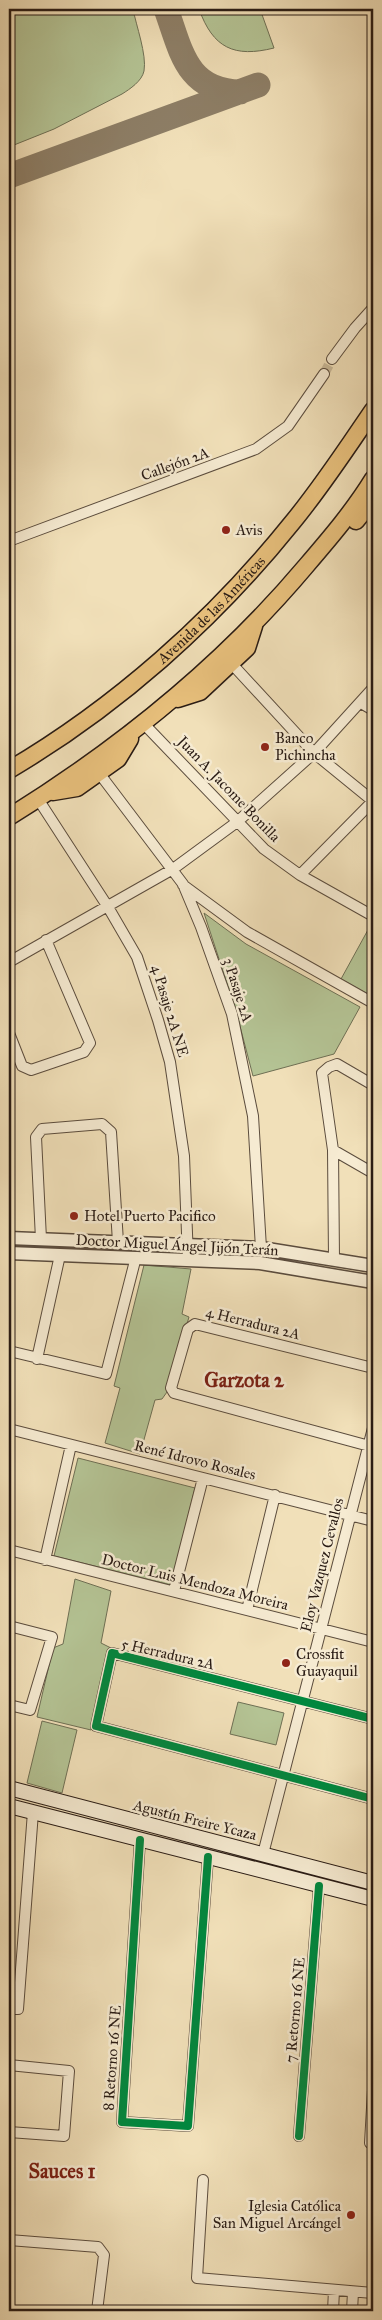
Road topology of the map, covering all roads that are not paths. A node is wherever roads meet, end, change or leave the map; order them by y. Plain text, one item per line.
1 (373, 308) edge
2 (332, 359) tunnel mouth
3 (324, 374) tunnel mouth
4 (373, 410) edge
5 (371, 491) edge
6 (9, 541) edge
7 (256, 622) junction
8 (231, 663) junction
9 (373, 688) edge
10 (171, 702) junction
11 (361, 703) junction
12 (373, 710) edge
13 (139, 728) junction
14 (314, 753) junction
15 (9, 770) edge
16 (99, 773) junction
17 (43, 796) junction
18 (373, 801) edge
19 (9, 817) edge
20 (237, 822) junction
21 (173, 869) junction
22 (300, 875) junction
23 (183, 884) junction
24 (108, 907) junction
25 (373, 916) edge
26 (46, 940) junction
27 (9, 962) edge
28 (373, 1003) edge
29 (9, 1033) edge
30 (373, 1085) edge
31 (333, 1150) junction
32 (373, 1173) edge
33 (9, 1238) edge
34 (42, 1239) junction
35 (118, 1242) junction
36 (189, 1244) junction
37 (261, 1248) junction
38 (9, 1253) edge
39 (60, 1255) junction
40 (136, 1257) junction
41 (188, 1259) junction
42 (334, 1259) junction
43 (373, 1266) edge
44 (373, 1282) edge
45 (9, 1351) edge
46 (37, 1359) junction
47 (373, 1368) edge
48 (373, 1428) edge
49 (9, 1429) edge
50 (71, 1445) junction
51 (371, 1446) edge
52 (203, 1478) junction
53 (275, 1495) junction
54 (350, 1515) junction
55 (373, 1521) edge
56 (9, 1550) edge
57 (44, 1560) junction
58 (174, 1591) junction
59 (247, 1610) junction
60 (9, 1626) edge
61 (321, 1629) junction
62 (373, 1642) edge
63 (302, 1701) junction
64 (9, 1705) edge
65 (373, 1719) edge
66 (283, 1776) junction
67 (9, 1788) edge
68 (373, 1799) edge
69 (9, 1806) edge
70 (34, 1812) junction
71 (140, 1840) junction
72 (263, 1854) junction
73 (208, 1857) junction
74 (373, 1883) edge
75 (319, 1886) junction
76 (373, 1899) edge
77 (9, 2009) edge
78 (9, 2065) edge
79 (373, 2090) edge
80 (9, 2132) edge
81 (299, 2136) dead end
82 (370, 2144) dead end
83 (203, 2180) dead end
84 (9, 2240) edge
85 (334, 2290) junction
86 (353, 2292) junction
87 (373, 2293) edge
88 (9, 2311) edge
89 (13, 2311) edge
90 (97, 2311) edge
91 (333, 2311) edge
92 (352, 2311) edge

1 - 2 street
3 - 6 street, Callejón 2A
4 - 15 main road, Avenida de las Américas
5 - 7 main road
7 - 8 main road
7 - 10 main road
8 - 10 main road
8 - 14 street
9 - 11 street
10 - 13 main road
11 - 12 street
11 - 14 street
13 - 16 main road
13 - 17 main road
13 - 20 street, Juan A. Jacome Bonilla
14 - 18 street
14 - 20 street
16 - 17 main road
16 - 21 street, 3 Pasaje 2A
17 - 19 main road
17 - 24 street, 4 Pasaje 2A NE
18 - 22 street
20 - 21 street
20 - 22 street, Juan A. Jacome Bonilla
21 - 23 street, 3 Pasaje 2A
21 - 24 street
22 - 25 street, Juan A. Jacome Bonilla
23 - 28 street
23 - 37 street, 3 Pasaje 2A
24 - 26 street
24 - 36 street, 4 Pasaje 2A NE
26 - 27 street
26 - 29 street
30 - 31 street
31 - 32 street
31 - 42 street
33 - 34 street, Doctor Miguel Ángel Jijón Terán
34 - 35 street, Doctor Miguel Ángel Jijón Terán
34 - 35 street
35 - 36 street, Doctor Miguel Ángel Jijón Terán
36 - 37 street, Doctor Miguel Ángel Jijón Terán
36 - 41 street, 4 Pasaje 2A NE
37 - 42 street, Doctor Miguel Ángel Jijón Terán
38 - 39 street, Doctor Miguel Ángel Jijón Terán
39 - 40 street, Doctor Miguel Ángel Jijón Terán
39 - 46 street
40 - 41 street, Doctor Miguel Ángel Jijón Terán
40 - 46 street
41 - 44 street, Doctor Miguel Ángel Jijón Terán
42 - 43 street, Doctor Miguel Ángel Jijón Terán
45 - 46 street
47 - 51 street, 4 Herradura 2A
48 - 51 street, Eloy Vazquez Cevallos
49 - 50 street, René Idrovo Rosales
50 - 52 street, René Idrovo Rosales
50 - 57 street
51 - 54 street, Eloy Vazquez Cevallos
52 - 53 street, René Idrovo Rosales
52 - 58 street
53 - 54 street, René Idrovo Rosales
53 - 59 street
54 - 55 street, René Idrovo Rosales
54 - 61 street, Eloy Vazquez Cevallos
56 - 57 street, Doctor Luis Mendoza Moreira
57 - 58 street, Doctor Luis Mendoza Moreira
58 - 59 street, Doctor Luis Mendoza Moreira
59 - 61 street, Doctor Luis Mendoza Moreira
60 - 64 street
61 - 62 street, Doctor Luis Mendoza Moreira
61 - 63 street, Eloy Vazquez Cevallos
63 - 65 street
63 - 66 street, Eloy Vazquez Cevallos
63 - 66 street, 5 Herradura 2A
66 - 68 street
66 - 72 street, Eloy Vazquez Cevallos
67 - 72 main road, Agustín Freire Ycaza
69 - 70 main road
70 - 71 main road
70 - 77 street
71 - 73 main road
71 - 73 street, 8 Retorno 16 NE
72 - 74 main road, Agustín Freire Ycaza
73 - 75 main road
75 - 76 main road
75 - 81 street, 7 Retorno 16 NE
78 - 80 street
79 - 82 street
83 - 85 street
84 - 90 street
85 - 86 street
85 - 91 street
86 - 87 street
86 - 92 street
88 - 89 street

